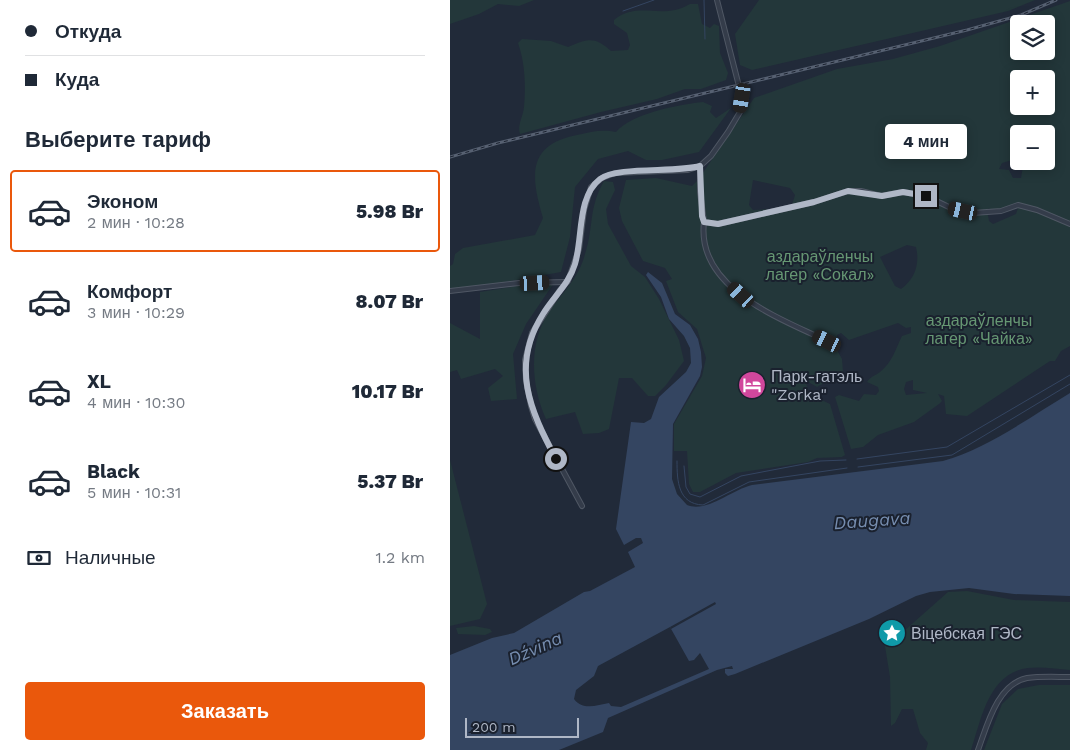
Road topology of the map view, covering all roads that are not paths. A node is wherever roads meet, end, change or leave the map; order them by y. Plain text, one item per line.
1 (717, 0) edge
2 (700, 166) junction
3 (704, 222) junction
4 (1070, 224) edge
5 (568, 282) junction
6 (450, 291) edge
7 (827, 341) dead end
8 (582, 506) dead end
9 (1070, 677) edge
10 (978, 750) edge

1 - 2 street
2 - 3 street
2 - 5 street
3 - 4 street
3 - 7 street
5 - 6 street
5 - 8 street
9 - 10 street

